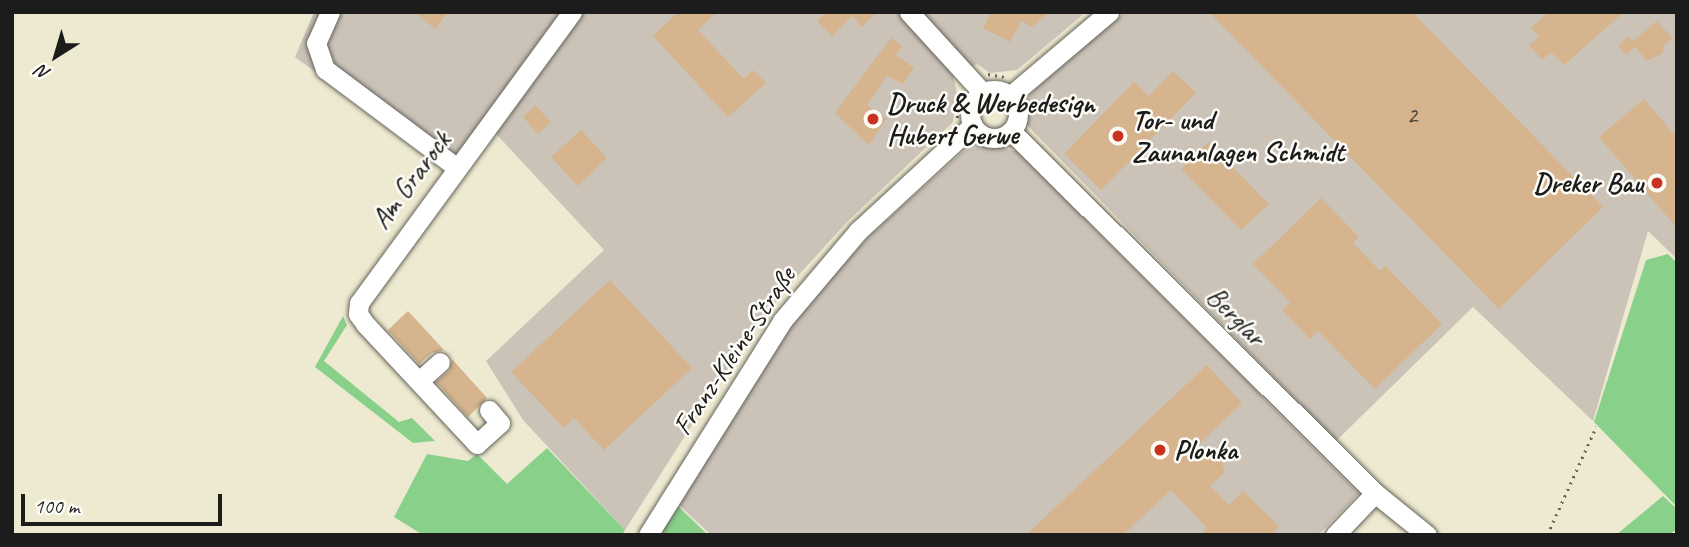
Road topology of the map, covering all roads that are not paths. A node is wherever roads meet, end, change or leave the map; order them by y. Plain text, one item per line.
1 (330, 12) edge
2 (572, 12) edge
3 (909, 12) edge
4 (1109, 12) edge
5 (1011, 87) junction
6 (983, 93) junction
7 (973, 125) junction
8 (1010, 131) junction
9 (456, 167) junction
10 (440, 362) dead end
11 (419, 381) junction
12 (489, 410) dead end
13 (1375, 493) junction
14 (648, 535) edge
15 (1335, 535) edge
16 (1427, 535) edge

1 - 9 street
2 - 9 street, Am Grarock
3 - 6 street
4 - 5 street
5 - 6 street
5 - 8 street
6 - 7 street
7 - 8 street
7 - 14 street, Franz-Kleine-Straße
8 - 13 street, Berglar
9 - 11 street, Am Grarock
10 - 11 street
11 - 12 street
13 - 15 street
13 - 16 street, Berglar

